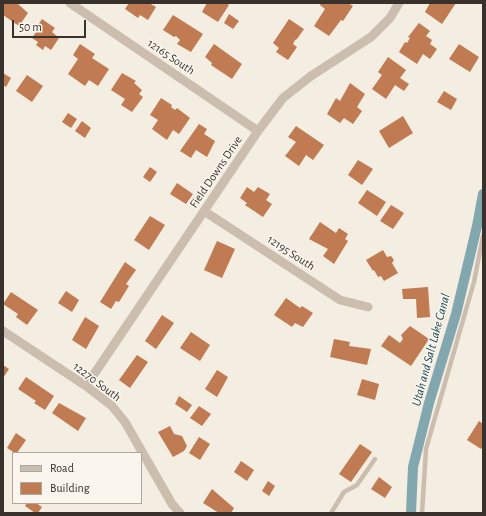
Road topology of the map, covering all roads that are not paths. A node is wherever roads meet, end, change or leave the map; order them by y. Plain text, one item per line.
1 (70, 3) edge
2 (399, 3) edge
3 (258, 131) junction
4 (204, 211) junction
5 (483, 236) edge
6 (368, 307) dead end
7 (3, 331) edge
8 (86, 386) junction
9 (375, 459) dead end
10 (180, 513) edge
11 (331, 513) edge
12 (422, 513) edge

1 - 3 street, 12165 South
2 - 3 street, Field Downs Drive
3 - 4 street, Field Downs Drive
4 - 6 street, 12195 South
4 - 8 street, Field Downs Drive
5 - 12 lane
7 - 8 street, 12270 South
8 - 10 street, 12270 South
9 - 11 lane

